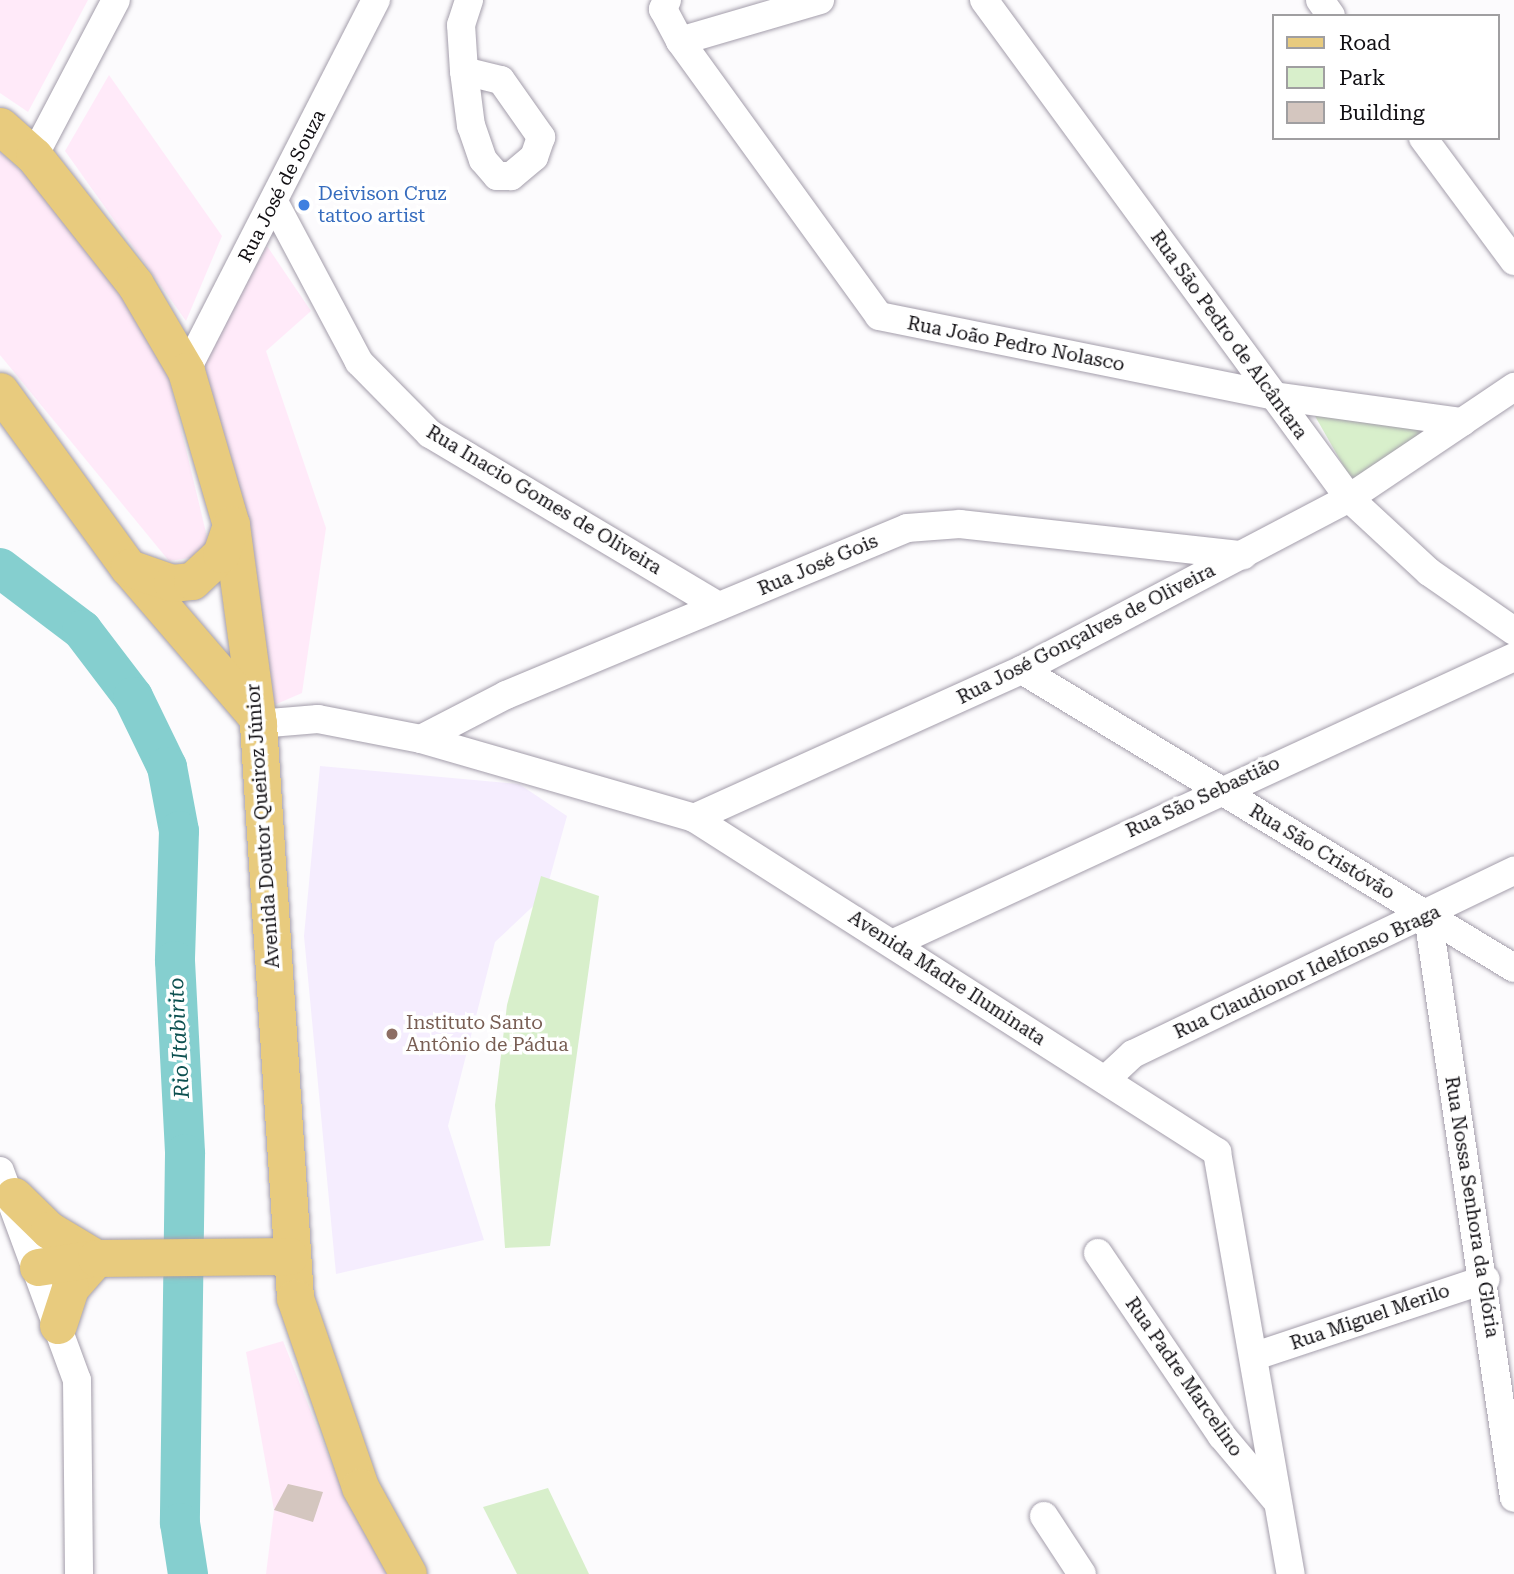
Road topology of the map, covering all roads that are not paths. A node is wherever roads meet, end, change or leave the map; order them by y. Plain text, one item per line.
1 (116, 0) edge
2 (376, 0) edge
3 (469, 0) edge
4 (820, 0) edge
5 (984, 0) edge
6 (665, 4) edge
7 (680, 41) junction
8 (464, 71) dead end
9 (0, 126) edge
10 (1424, 140) edge
11 (34, 156) junction
12 (274, 202) junction
13 (1514, 261) edge
14 (186, 371) junction
15 (1514, 387) edge
16 (0, 391) edge
17 (1274, 396) junction
18 (1462, 422) junction
19 (1349, 498) junction
20 (231, 525) junction
21 (1243, 555) junction
22 (128, 568) junction
23 (719, 606) junction
24 (1514, 631) edge
25 (1514, 657) edge
26 (1022, 670) junction
27 (257, 720) junction
28 (421, 739) junction
29 (1219, 789) junction
30 (694, 818) junction
31 (1514, 871) edge
32 (1428, 916) junction
33 (894, 943) junction
34 (1514, 968) edge
35 (1105, 1080) junction
36 (7, 1184) edge
37 (1098, 1253) dead end
38 (289, 1256) junction
39 (105, 1258) junction
40 (38, 1267) junction
41 (1486, 1279) junction
42 (1489, 1312) junction
43 (58, 1325) junction
44 (1514, 1336) edge
45 (1255, 1356) junction
46 (1514, 1498) edge
47 (1275, 1499) junction
48 (1044, 1516) dead end
49 (79, 1574) edge
50 (408, 1574) edge
51 (1082, 1574) edge
52 (1291, 1574) edge

1 - 11 street
2 - 12 street, Rua José de Souza
3 - 8 street
4 - 7 street
5 - 17 street, Rua São Pedro de Alcântara
6 - 7 street, Rua João Pedro Nolasco
7 - 17 street, Rua João Pedro Nolasco
9 - 11 main road, Avenida Doutor Queiroz Júnior
10 - 13 street
11 - 14 main road, Avenida Doutor Queiroz Júnior
12 - 14 street, Rua José de Souza
12 - 23 street, Rua Inacio Gomes de Oliveira
14 - 20 main road, Avenida Doutor Queiroz Júnior
15 - 18 street
16 - 22 main road
17 - 18 street, Rua João Pedro Nolasco
17 - 19 street, Rua São Pedro de Alcântara
18 - 19 street, Rua José Gonçalves de Oliveira
19 - 21 street, Rua José Gonçalves de Oliveira
19 - 24 street, Rua São Pedro de Alcântara
20 - 22 main road
20 - 27 main road, Avenida Doutor Queiroz Júnior
21 - 23 street, Rua José Gois
21 - 26 street, Rua José Gonçalves de Oliveira
22 - 27 main road
23 - 28 street, Rua José Gois
25 - 29 street, Rua São Sebastião
26 - 29 street, Rua São Cristóvão
26 - 30 street, Rua José Gonçalves de Oliveira
27 - 28 street, Avenida Madre Iluminata
27 - 38 main road, Avenida Doutor Queiroz Júnior
28 - 30 street, Avenida Madre Iluminata
29 - 32 street, Rua São Cristóvão
29 - 33 street, Rua São Sebastião
30 - 33 street, Avenida Madre Iluminata
31 - 32 street, Rua Claudionor Idelfonso Braga
32 - 34 street, Rua São Cristóvão
32 - 35 street, Rua Claudionor Idelfonso Braga
32 - 41 street, Rua Nossa Senhora da Glória
33 - 35 street, Avenida Madre Iluminata
35 - 45 street, Avenida Madre Iluminata
36 - 39 main road
36 - 40 street
37 - 47 street, Rua Padre Marcelino
38 - 39 main road
38 - 50 main road, Avenida Doutor Queiroz Júnior
39 - 40 main road
39 - 43 main road
40 - 43 street
41 - 42 street, Rua Nossa Senhora da Glória
41 - 45 street, Rua Miguel Merilo
42 - 44 street
42 - 46 street, Rua Nossa Senhora da Glória
43 - 49 street
45 - 47 street, Avenida Madre Iluminata
47 - 52 street, Avenida Madre Iluminata
48 - 51 street

